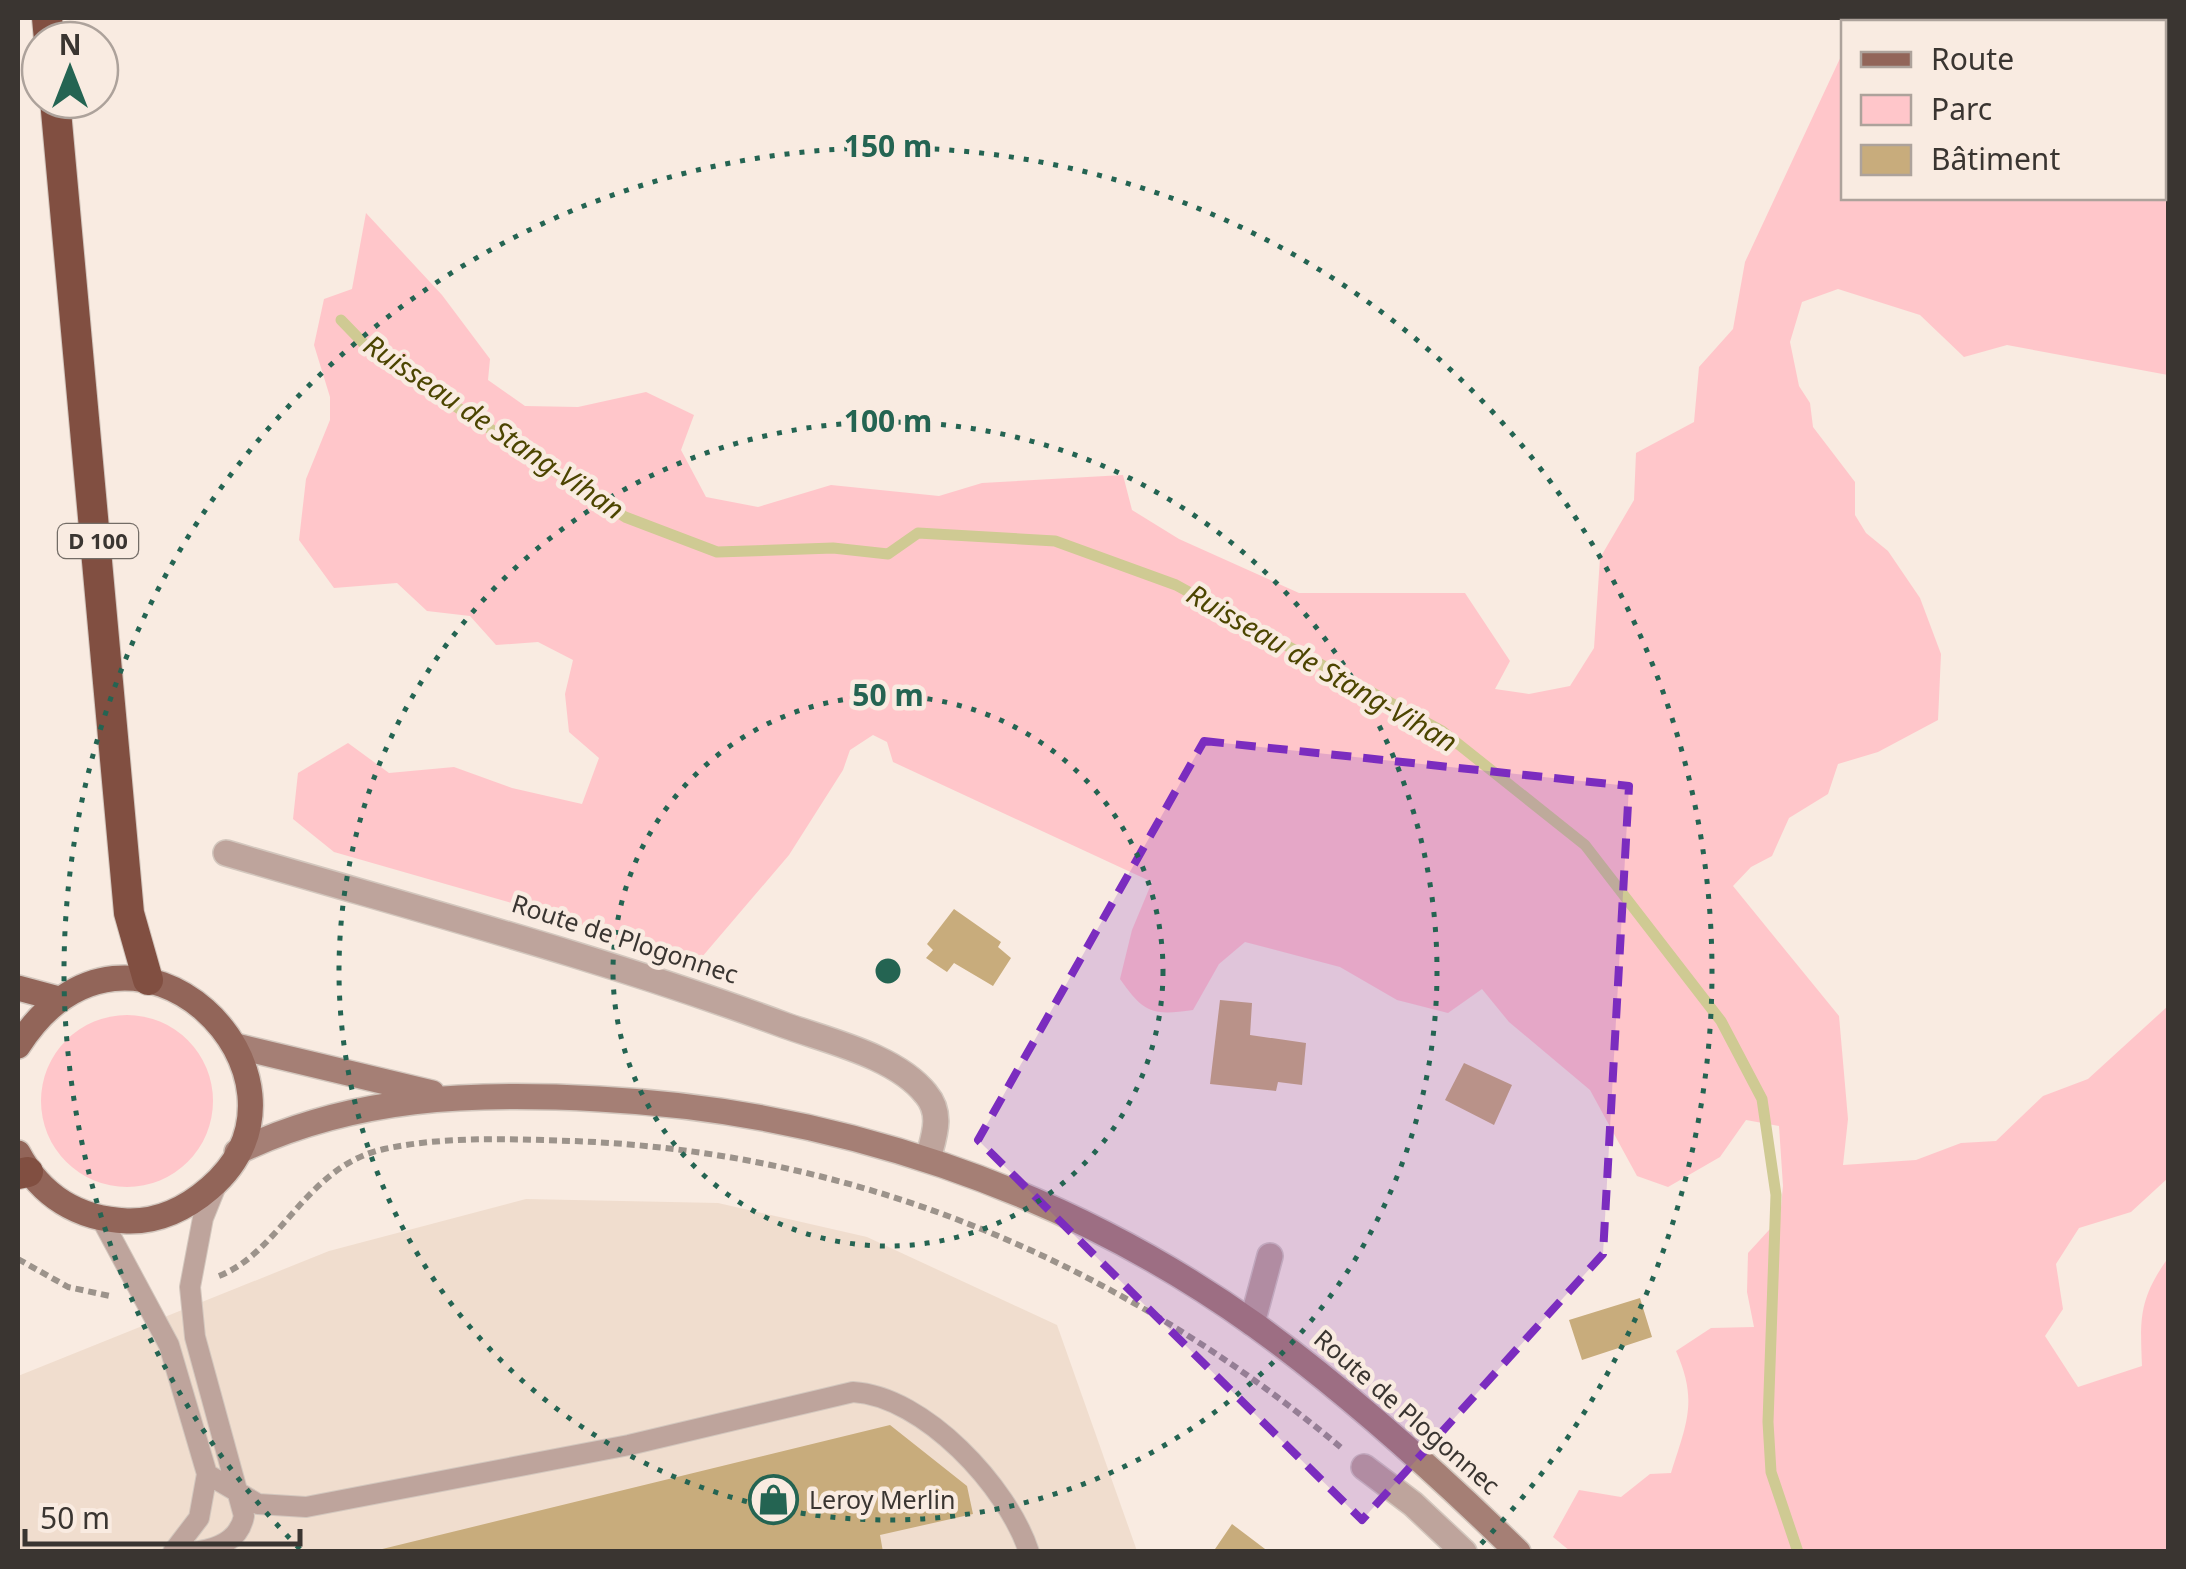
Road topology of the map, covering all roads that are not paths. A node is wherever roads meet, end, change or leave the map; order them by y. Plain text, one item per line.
1 (56, 120) edge
2 (226, 853) dead end
3 (148, 980) junction
4 (18, 988) edge
5 (59, 998) junction
6 (18, 1046) edge
7 (236, 1046) junction
8 (447, 1096) junction
9 (237, 1152) junction
10 (928, 1158) junction
11 (21, 1166) edge
12 (218, 1181) junction
13 (102, 1220) junction
14 (1270, 1256) dead end
15 (1252, 1323) junction
16 (1364, 1467) road end
17 (207, 1474) junction
18 (241, 1498) junction
19 (173, 1552) edge
20 (191, 1552) edge
21 (1029, 1552) edge
22 (1464, 1552) edge
23 (1518, 1552) edge

1 - 3 highway, D 100
2 - 10 street, Route de Plogonnec
3 - 5 main road
3 - 7 main road
4 - 5 main road
5 - 6 main road
7 - 8 main road, Route de Plogonnec
7 - 9 main road
8 - 9 main road, Route de Plogonnec
8 - 10 main road, Route de Plogonnec
9 - 12 main road
10 - 15 main road, Route de Plogonnec
11 - 13 main road
12 - 13 main road
12 - 18 lane
13 - 17 lane
14 - 15 street
15 - 23 main road, Route de Plogonnec
16 - 22 street
17 - 18 lane
17 - 19 lane
18 - 20 lane
18 - 21 lane

